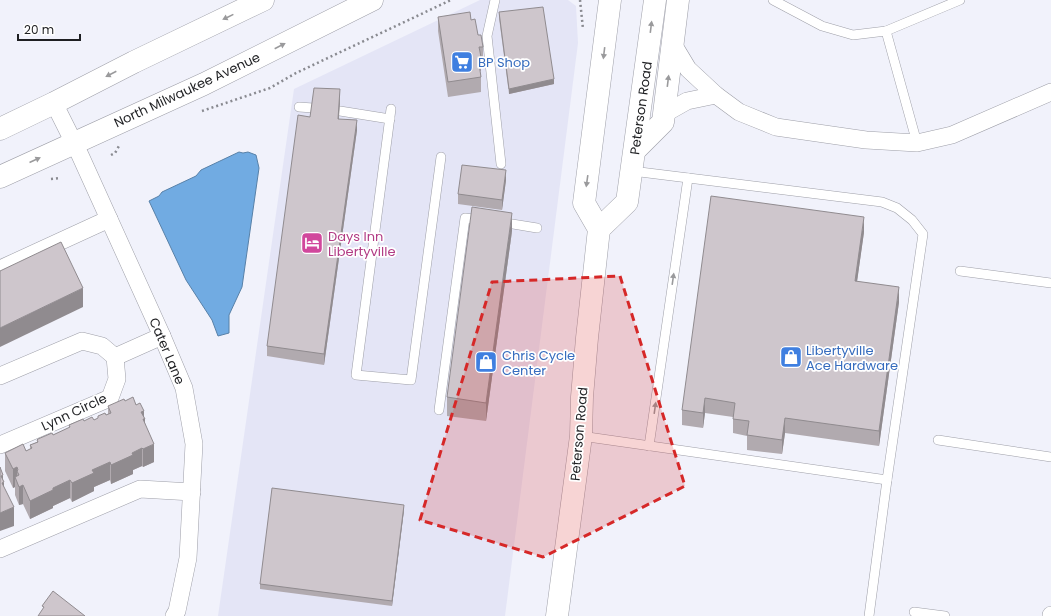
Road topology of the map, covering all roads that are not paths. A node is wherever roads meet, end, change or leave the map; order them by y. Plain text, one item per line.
1 (263, 0) edge
2 (372, 0) edge
3 (495, 0) edge
4 (597, 0) edge
5 (610, 0) edge
6 (655, 0) edge
7 (678, 0) edge
8 (773, 0) edge
9 (960, 0) edge
10 (607, 28) junction
11 (886, 31) junction
12 (673, 44) junction
13 (1051, 92) edge
14 (716, 95) junction
15 (54, 103) junction
16 (299, 107) dead end
17 (313, 108) edge
18 (340, 111) edge
19 (664, 114) junction
20 (0, 129) edge
21 (74, 143) junction
22 (917, 143) junction
23 (441, 157) dead end
24 (634, 160) junction
25 (501, 164) dead end
26 (0, 177) edge
27 (688, 178) junction
28 (109, 219) junction
29 (537, 228) dead end
30 (599, 229) junction
31 (0, 268) edge
32 (960, 271) dead end
33 (1051, 283) edge
34 (162, 336) junction
35 (115, 357) junction
36 (0, 376) edge
37 (439, 410) dead end
38 (581, 436) junction
39 (938, 440) dead end
40 (0, 445) edge
41 (649, 446) junction
42 (1051, 457) edge
43 (887, 480) junction
44 (192, 492) junction
45 (0, 549) edge
46 (914, 612) dead end
47 (174, 616) edge
48 (557, 616) edge
49 (869, 616) edge
50 (945, 616) edge

1 -> 15 main road
21 -> 2 main road, North Milwaukee Avenue
3 - 25 lane
4 - 10 main road
5 - 10 main road
24 -> 6 main road, Peterson Road
7 - 12 main road
8 - 11 lane
9 - 11 lane
10 -> 30 main road
11 - 22 lane
12 - 14 street
19 -> 12 main road
13 - 22 street
14 - 19 street
14 - 22 street
15 - 20 main road
15 - 21 street, Cater Lane
16 - 17 lane
18 - 23 lane
19 - 24 main road
26 -> 21 main road, North Milwaukee Avenue
21 - 28 street, Cater Lane
24 - 27 lane
24 - 30 main road, Peterson Road
41 -> 27 lane
27 - 43 lane
28 - 31 street
28 - 34 street, Cater Lane
29 - 37 lane
30 - 38 main road, Peterson Road
32 - 33 lane
34 - 35 street
34 - 44 street, Cater Lane
35 - 36 street
35 - 40 street, Lynn Circle
38 - 41 lane
38 - 48 main road, Peterson Road
39 - 42 lane
41 - 43 lane
43 - 49 lane
44 - 45 street
44 - 47 street, Cater Lane
46 - 50 lane

